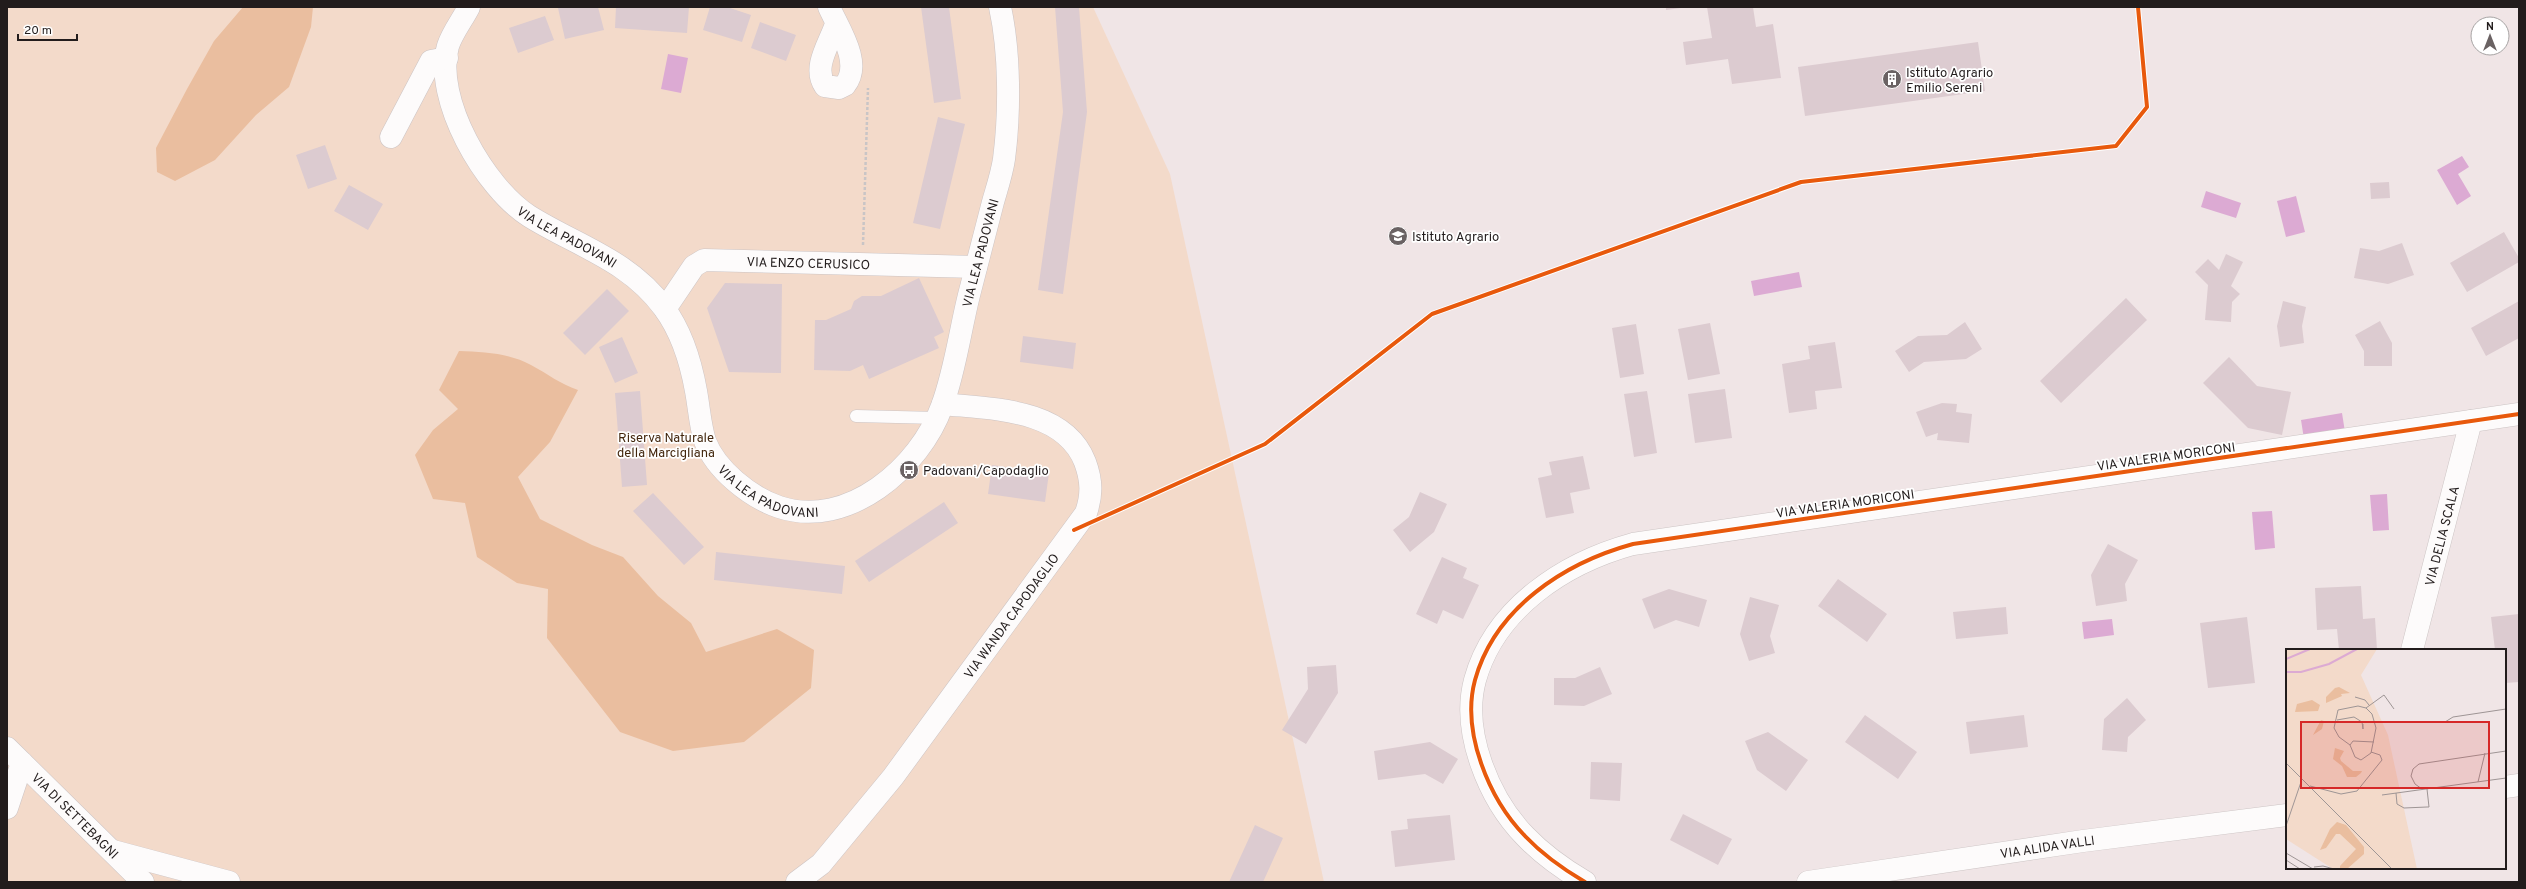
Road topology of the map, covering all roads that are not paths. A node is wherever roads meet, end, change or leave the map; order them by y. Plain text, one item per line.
1 (469, 7) edge
2 (1000, 7) edge
3 (447, 58) junction
4 (391, 137) dead end
5 (976, 267) junction
6 (665, 309) junction
7 (940, 411) junction
8 (2519, 414) edge
9 (856, 416) dead end
10 (2471, 421) junction
11 (2412, 649) edge
12 (7, 748) edge
13 (22, 763) junction
14 (2519, 785) edge
15 (2506, 787) edge
16 (7, 808) edge
17 (2286, 815) edge
18 (112, 851) junction
19 (222, 881) edge
20 (143, 882) edge
21 (797, 882) edge
22 (1584, 882) edge
23 (1808, 882) edge

1 - 3 street, VIA LEA PADOVANI
2 - 5 street, VIA LEA PADOVANI
3 - 4 street
3 - 6 street, VIA LEA PADOVANI
5 - 6 street, VIA ENZO CERUSICO
5 - 7 street, VIA LEA PADOVANI
6 - 7 street, VIA LEA PADOVANI
7 - 9 lane
7 - 21 street, VIA WANDA CAPODAGLIO
8 - 10 street, VIA VALERIA MORICONI
10 - 11 street, VIA DELIA SCALA
10 - 22 street, VIA VALERIA MORICONI
12 - 13 street, VIA DI SETTEBAGNI
13 - 16 street
13 - 18 street, VIA DI SETTEBAGNI
14 - 15 street
17 - 23 street, VIA ALIDA VALLI
18 - 19 street
18 - 20 street, VIA DI SETTEBAGNI

